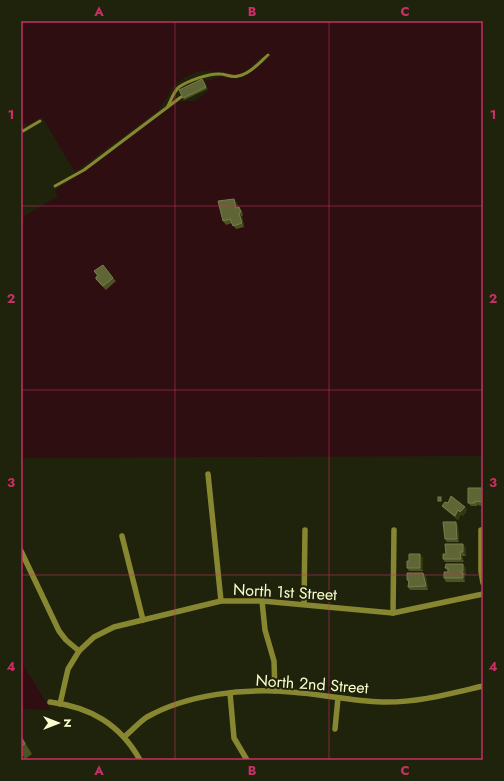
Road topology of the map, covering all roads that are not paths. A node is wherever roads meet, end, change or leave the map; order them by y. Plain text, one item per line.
1 (268, 56) dead end
2 (181, 98) edge
3 (168, 107) junction
4 (40, 121) dead end
5 (21, 129) edge
6 (55, 186) dead end
7 (208, 474) dead end
8 (304, 530) dead end
9 (394, 530) dead end
10 (481, 530) dead end
11 (122, 536) dead end
12 (21, 551) edge
13 (483, 583) edge
14 (483, 594) edge
15 (221, 601) junction
16 (262, 601) junction
17 (304, 604) junction
18 (393, 613) junction
19 (143, 620) junction
20 (79, 651) junction
21 (483, 686) edge
22 (275, 691) junction
23 (230, 693) junction
24 (338, 698) junction
25 (50, 702) dead end
26 (60, 704) junction
27 (335, 729) dead end
28 (124, 737) junction
29 (140, 760) edge
30 (247, 760) edge

1 - 3 lane
2 - 3 lane
3 - 6 lane
4 - 5 lane
7 - 15 street
8 - 17 street
9 - 18 street
10 - 13 street
11 - 19 street
12 - 20 street
14 - 18 street, North 1st Street
15 - 16 street, North 1st Street
15 - 19 street, North 1st Street
16 - 17 street, North 1st Street
16 - 22 street
17 - 18 street, North 1st Street
19 - 20 street, North 1st Street
20 - 26 street, North 1st Street
21 - 24 street, North 2nd Street
22 - 23 street, North 2nd Street
22 - 24 street, North 2nd Street
23 - 28 street, North 2nd Street
23 - 30 street
24 - 27 street
25 - 26 street
26 - 28 street
28 - 29 street

